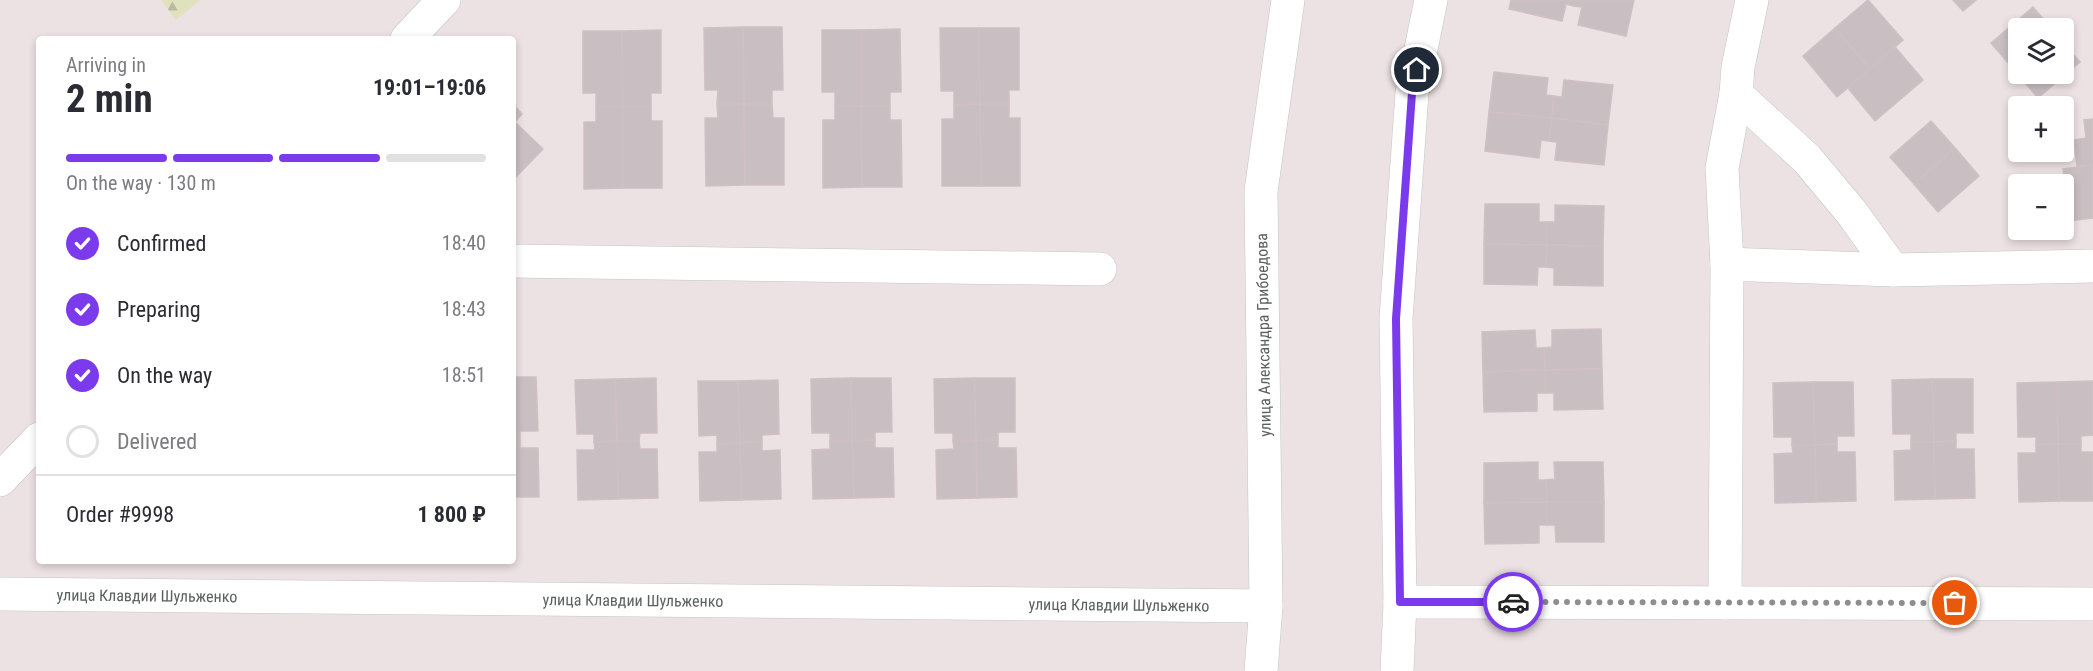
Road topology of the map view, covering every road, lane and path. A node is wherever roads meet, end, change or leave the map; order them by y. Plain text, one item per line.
1 (444, 0) edge
2 (1288, 0) edge
3 (1431, 0) edge
4 (1752, 0) edge
5 (410, 36) edge
6 (1736, 94) junction
7 (516, 261) edge
8 (1727, 264) junction
9 (2093, 266) edge
10 (1100, 268) dead end
11 (1893, 270) junction
12 (36, 442) edge
13 (0, 480) edge
14 (0, 594) edge
15 (1400, 602) junction
16 (1725, 603) junction
17 (2093, 604) edge
18 (1266, 606) junction
19 (1261, 671) edge
20 (1397, 671) edge

1 - 5 street
2 - 18 street, улица Александра Грибоедова
3 - 15 street
4 - 6 street
6 - 8 street
6 - 11 street
7 - 10 street
8 - 11 street
8 - 16 street
9 - 11 street
12 - 13 street
14 - 18 street, улица Клавдии Шульженко
15 - 16 street
15 - 20 street
16 - 17 street
18 - 19 street, улица Александра Грибоедова

